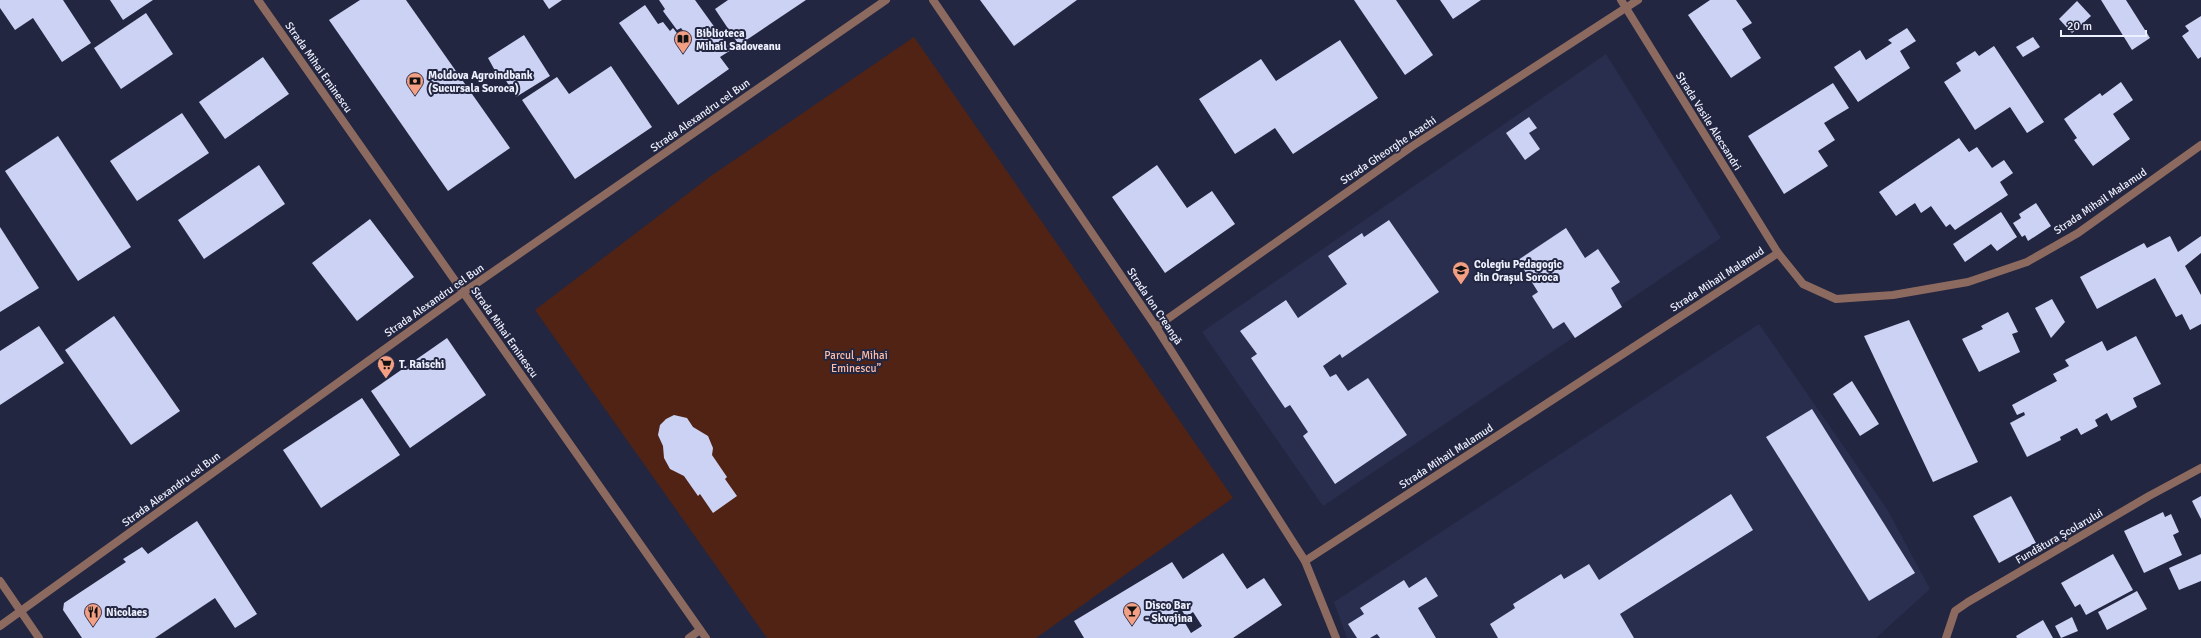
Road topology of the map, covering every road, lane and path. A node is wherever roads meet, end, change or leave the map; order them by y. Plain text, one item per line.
1 (258, 0) edge
2 (886, 0) edge
3 (933, 0) edge
4 (1621, 0) edge
5 (1638, 0) edge
6 (1626, 8) junction
7 (2201, 145) edge
8 (1778, 253) junction
9 (464, 292) junction
10 (1156, 327) junction
11 (2201, 468) edge
12 (1305, 560) junction
13 (0, 581) edge
14 (21, 611) junction
15 (0, 626) edge
16 (700, 630) junction
17 (39, 638) edge
18 (689, 638) edge
19 (706, 638) edge
20 (1336, 638) edge
21 (1946, 638) edge

1 - 9 street, Strada Mihai Eminescu
2 - 9 street, Strada Alexandru cel Bun
3 - 10 street, Strada Ion Creangă
4 - 6 street, Strada Vasile Alecsandri
5 - 6 street, Strada Gheorghe Asachi
6 - 8 street, Strada Vasile Alecsandri
6 - 10 street, Strada Gheorghe Asachi
7 - 8 street, Strada Mihail Malamud
8 - 12 street, Strada Mihail Malamud
9 - 14 street, Strada Alexandru cel Bun
9 - 16 street, Strada Mihai Eminescu
10 - 12 street, Strada Ion Creangă
11 - 21 street, Fundătura Școlarului
12 - 20 street, Strada Ion Creangă
13 - 14 street
14 - 15 street, Strada Alexandru cel Bun
14 - 17 street
16 - 18 street
16 - 19 street, Strada Mihai Eminescu

